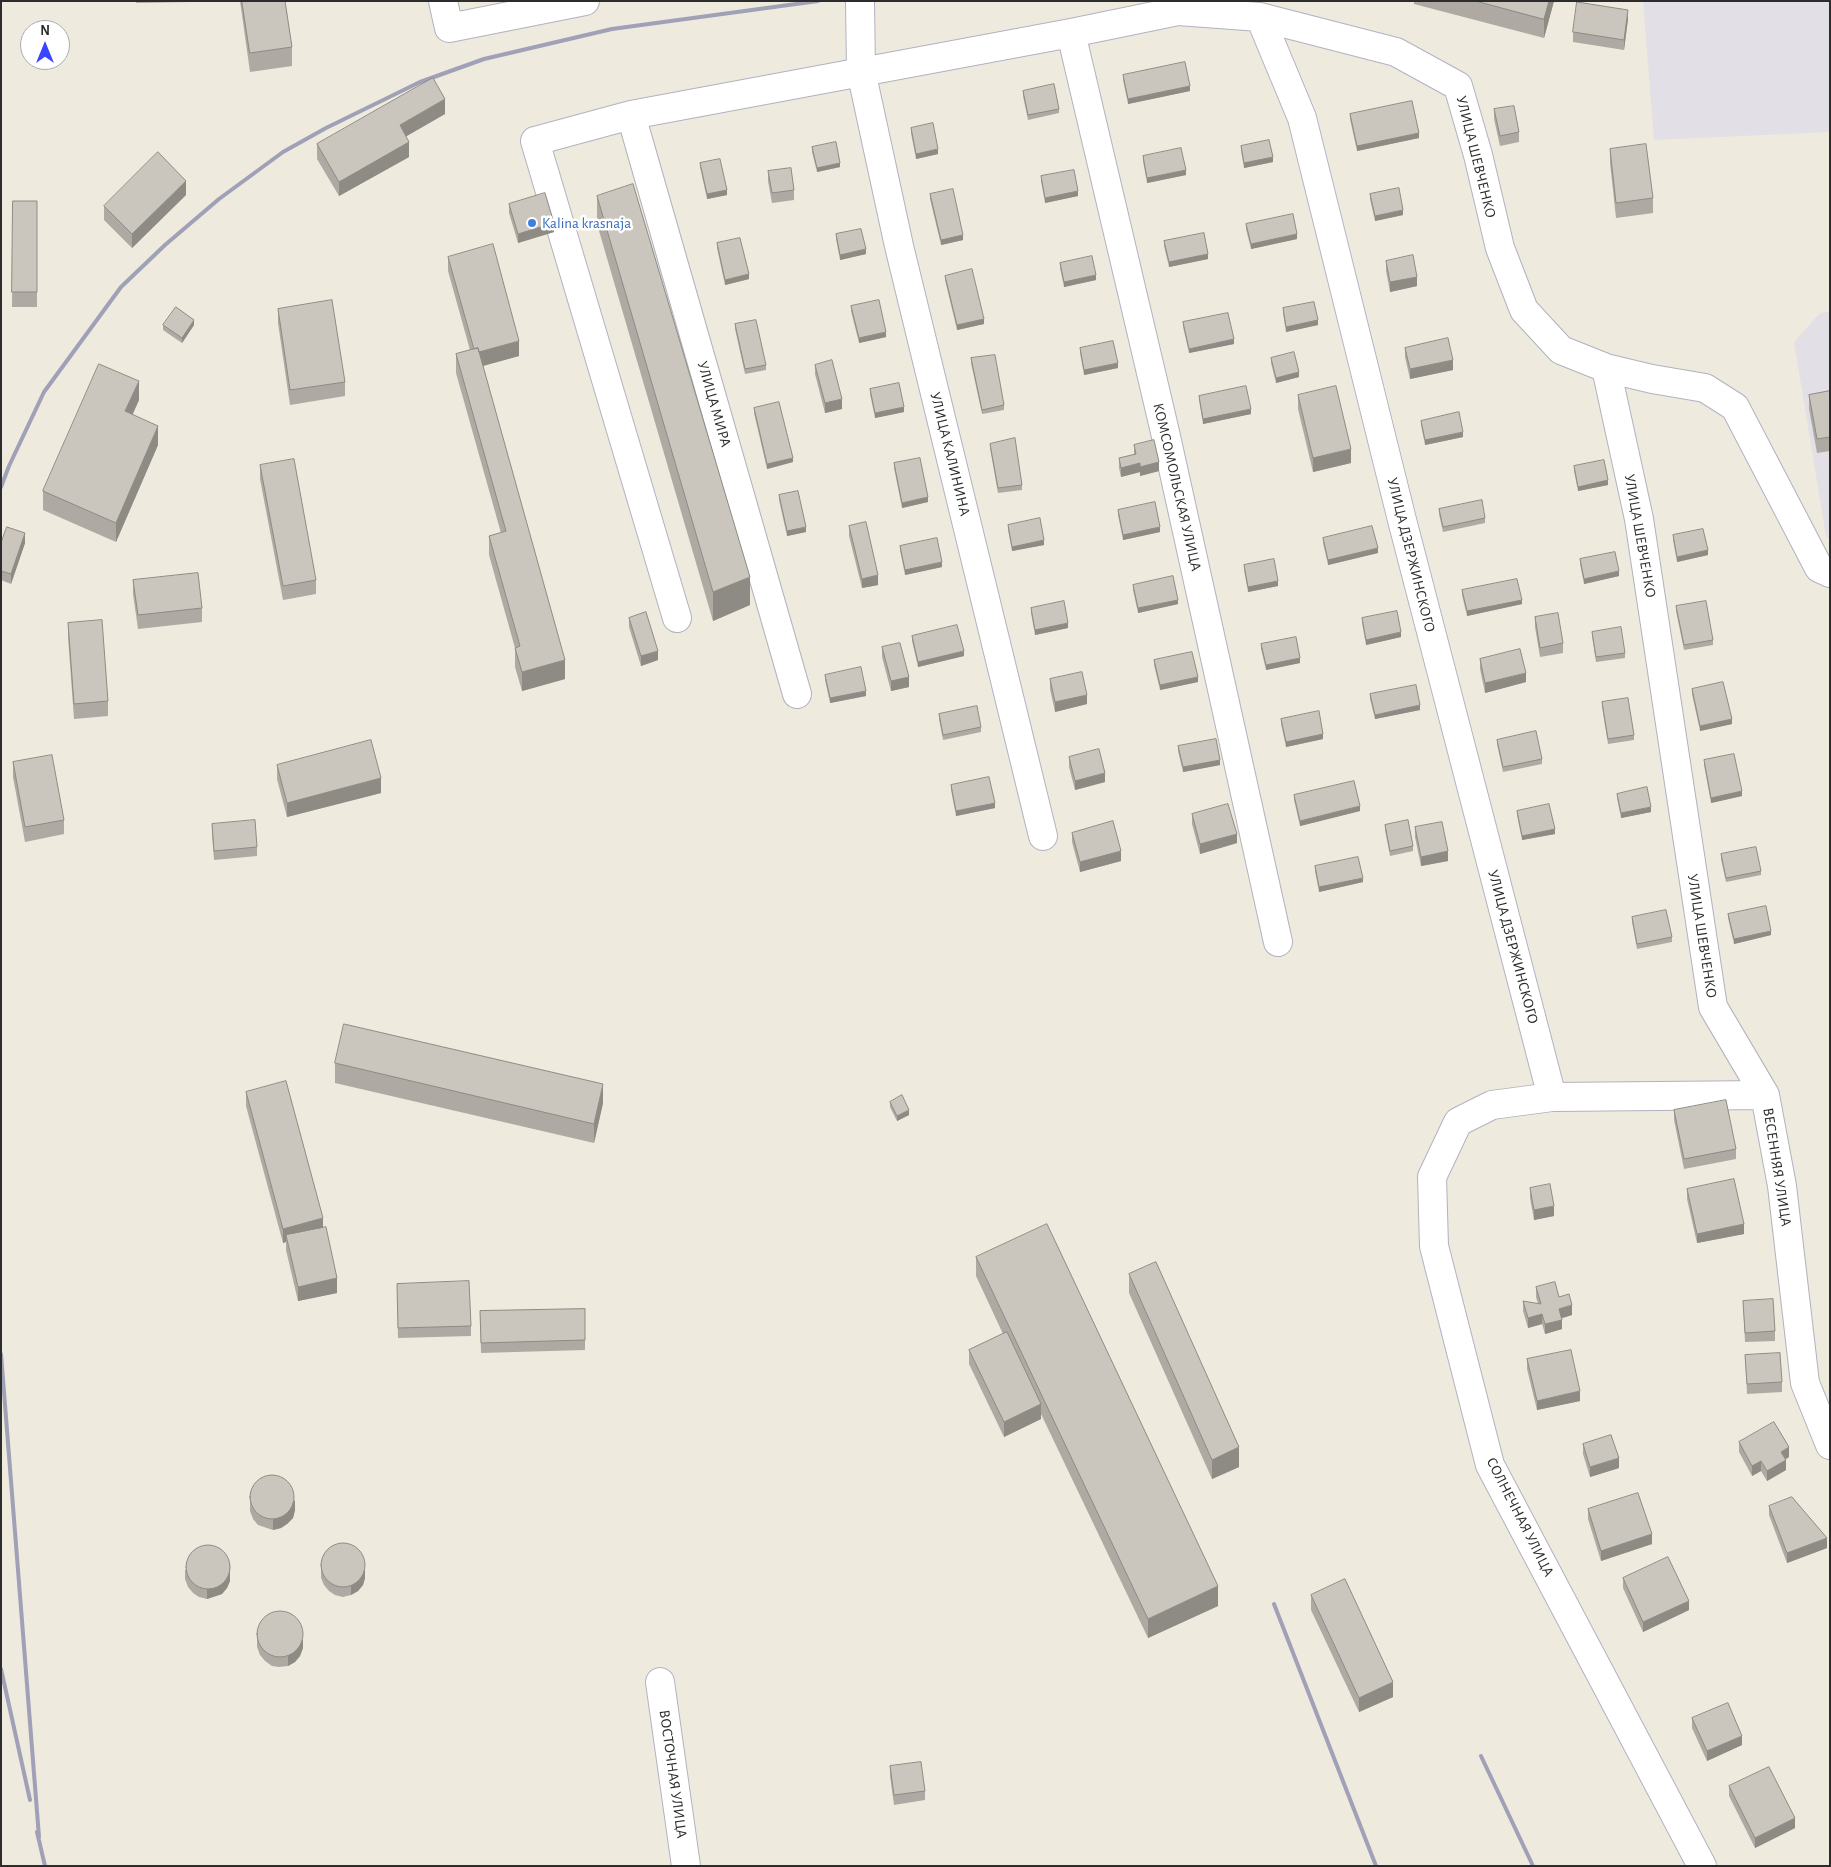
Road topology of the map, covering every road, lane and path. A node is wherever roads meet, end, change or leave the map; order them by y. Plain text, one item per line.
1 (443, 1) edge
2 (585, 1) edge
3 (860, 1) edge
4 (1260, 17) junction
5 (1071, 33) junction
6 (861, 72) junction
7 (631, 114) junction
8 (1606, 368) junction
9 (1830, 574) edge
10 (677, 618) dead end
11 (797, 694) dead end
12 (1042, 836) dead end
13 (1278, 942) dead end
14 (1765, 1095) junction
15 (1552, 1097) junction
16 (1830, 1446) edge
17 (660, 1682) dead end
18 (686, 1866) edge
19 (1702, 1866) edge

1 - 2 street
3 - 6 street, УЛИЦА КАЛИНИНА
4 - 5 street, УЛИЦА ШЕВЧЕНКО
4 - 8 street, УЛИЦА ШЕВЧЕНКО
4 - 15 street, УЛИЦА ДЗЕРЖИНСКОГО
5 - 6 street, УЛИЦА ШЕВЧЕНКО
5 - 13 street, КОМСОМОЛЬСКАЯ УЛИЦА
6 - 7 street, УЛИЦА ШЕВЧЕНКО
6 - 12 street, УЛИЦА КАЛИНИНА
7 - 10 street, УЛИЦА ШЕВЧЕНКО
7 - 11 street, УЛИЦА МИРА
8 - 9 street
8 - 14 street, УЛИЦА ШЕВЧЕНКО
14 - 15 street, ВЕСЕННЯЯ УЛИЦА
14 - 16 street, ВЕСЕННЯЯ УЛИЦА
15 - 19 street, СОЛНЕЧНАЯ УЛИЦА
17 - 18 street, ВОСТОЧНАЯ УЛИЦА

